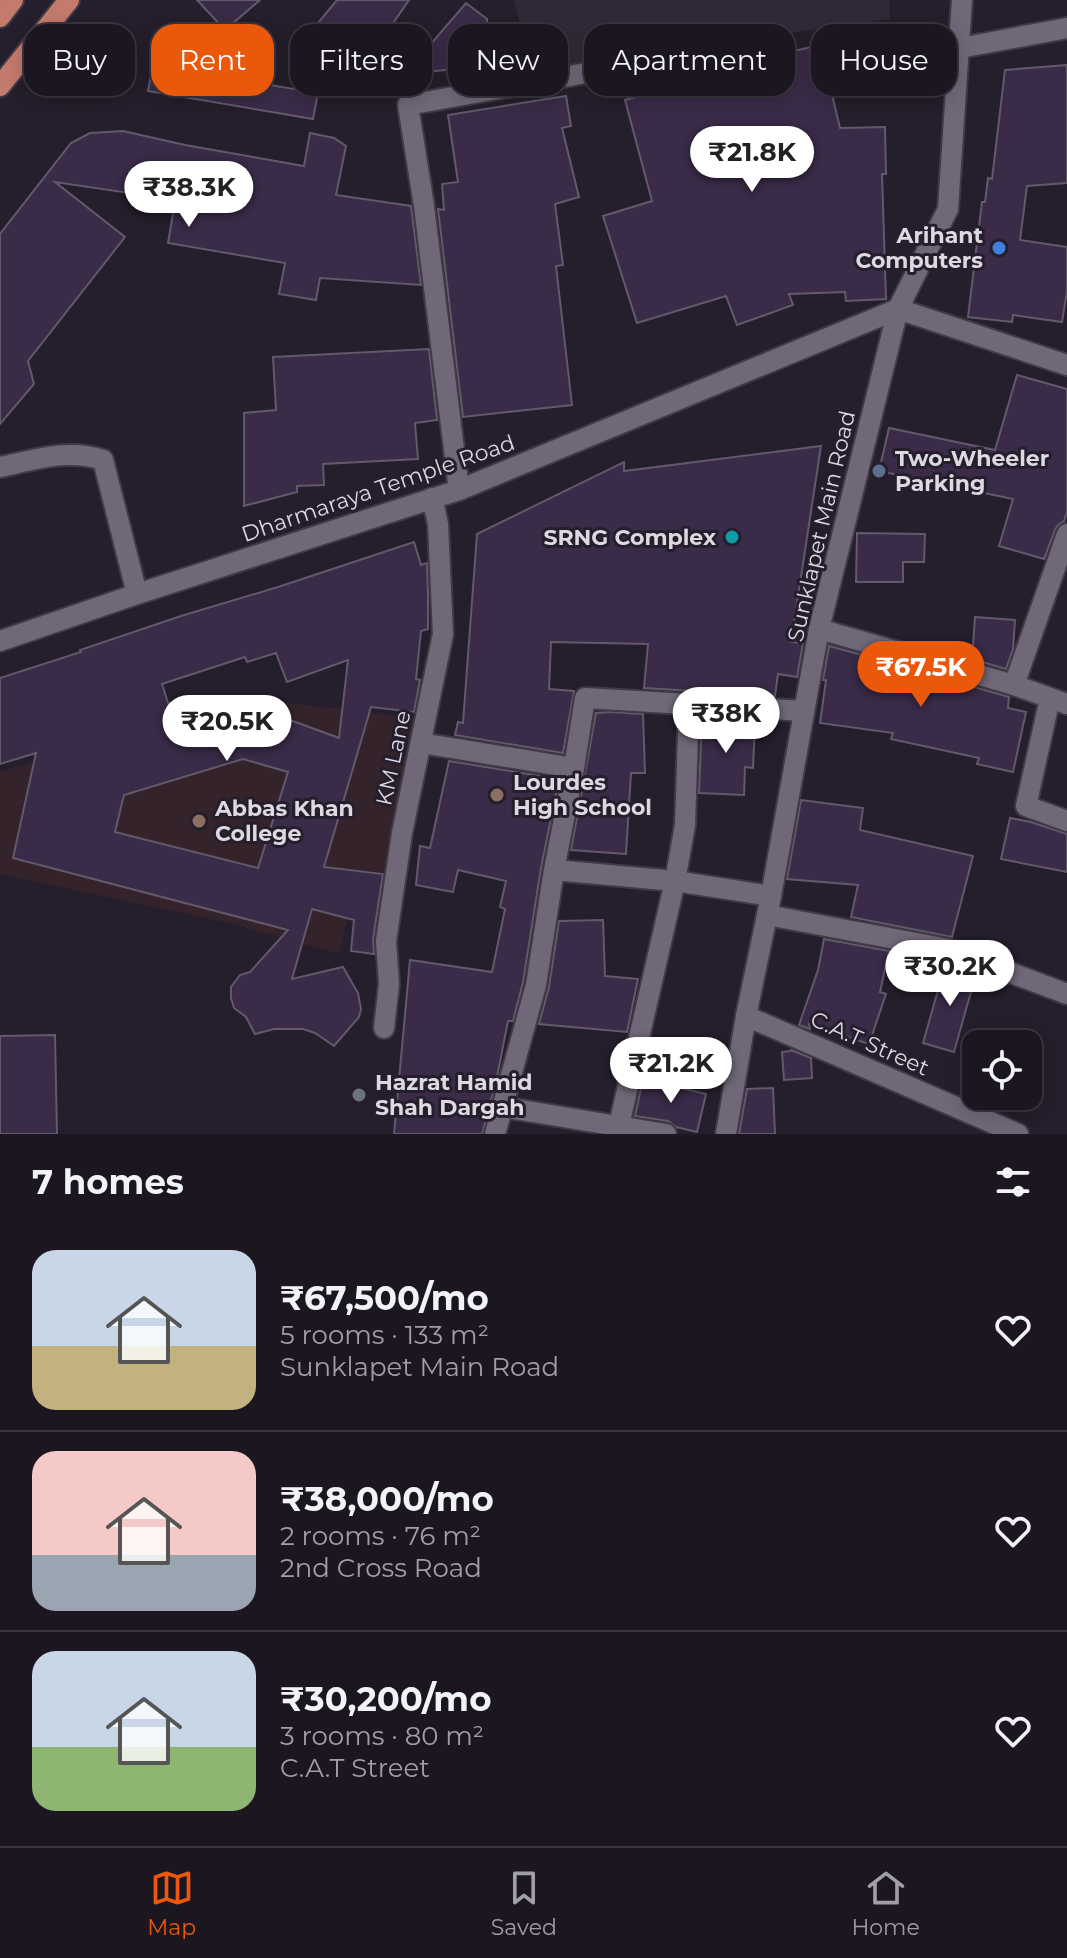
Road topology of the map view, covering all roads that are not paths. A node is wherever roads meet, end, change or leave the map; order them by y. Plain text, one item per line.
1 (13, 0) edge
2 (69, 0) edge
3 (962, 0) edge
4 (0, 17) edge
5 (1067, 28) edge
6 (960, 48) junction
7 (584, 73) edge
8 (0, 86) edge
9 (898, 309) junction
10 (1067, 365) edge
11 (0, 467) edge
12 (459, 490) junction
13 (432, 498) junction
14 (1067, 534) edge
15 (1061, 571) edge
16 (137, 594) junction
17 (819, 629) junction
18 (0, 641) edge
19 (1014, 685) junction
20 (1058, 701) edge
21 (689, 704) junction
22 (804, 711) junction
23 (421, 743) junction
24 (574, 768) junction
25 (1067, 821) edge
26 (554, 870) junction
27 (675, 881) junction
28 (769, 905) junction
29 (1067, 994) edge
30 (746, 1016) junction
31 (384, 1028) dead end
32 (503, 1107) junction
33 (618, 1130) edge
34 (495, 1134) edge
35 (666, 1134) edge
36 (726, 1134) edge
37 (1018, 1134) edge

1 - 4 main road
2 - 8 main road
3 - 6 street, Sunklapet Main Road
5 - 6 street
6 - 9 street, Sunklapet Main Road
7 - 12 street
9 - 10 street
9 - 12 street, Dharmaraya Temple Road
9 - 17 street, Sunklapet Main Road
11 - 16 street
12 - 13 street, Dharmaraya Temple Road
13 - 16 street, Dharmaraya Temple Road
13 - 23 street, KM Lane
14 - 15 street
15 - 19 street
16 - 18 street, Dharmaraya Temple Road
17 - 19 street
17 - 22 street, Sunklapet Main Road
19 - 20 street
20 - 25 street
21 - 22 street
21 - 24 street
21 - 27 street
22 - 28 street, Sunklapet Main Road
23 - 24 street
23 - 31 street, KM Lane
24 - 26 street
26 - 27 street
26 - 32 street
27 - 28 street
27 - 33 street
28 - 29 street
28 - 30 street, Sunklapet Main Road
30 - 36 street, Sunklapet Main Road
30 - 37 street, C.A.T Street
32 - 33 street
32 - 34 street
33 - 35 street

